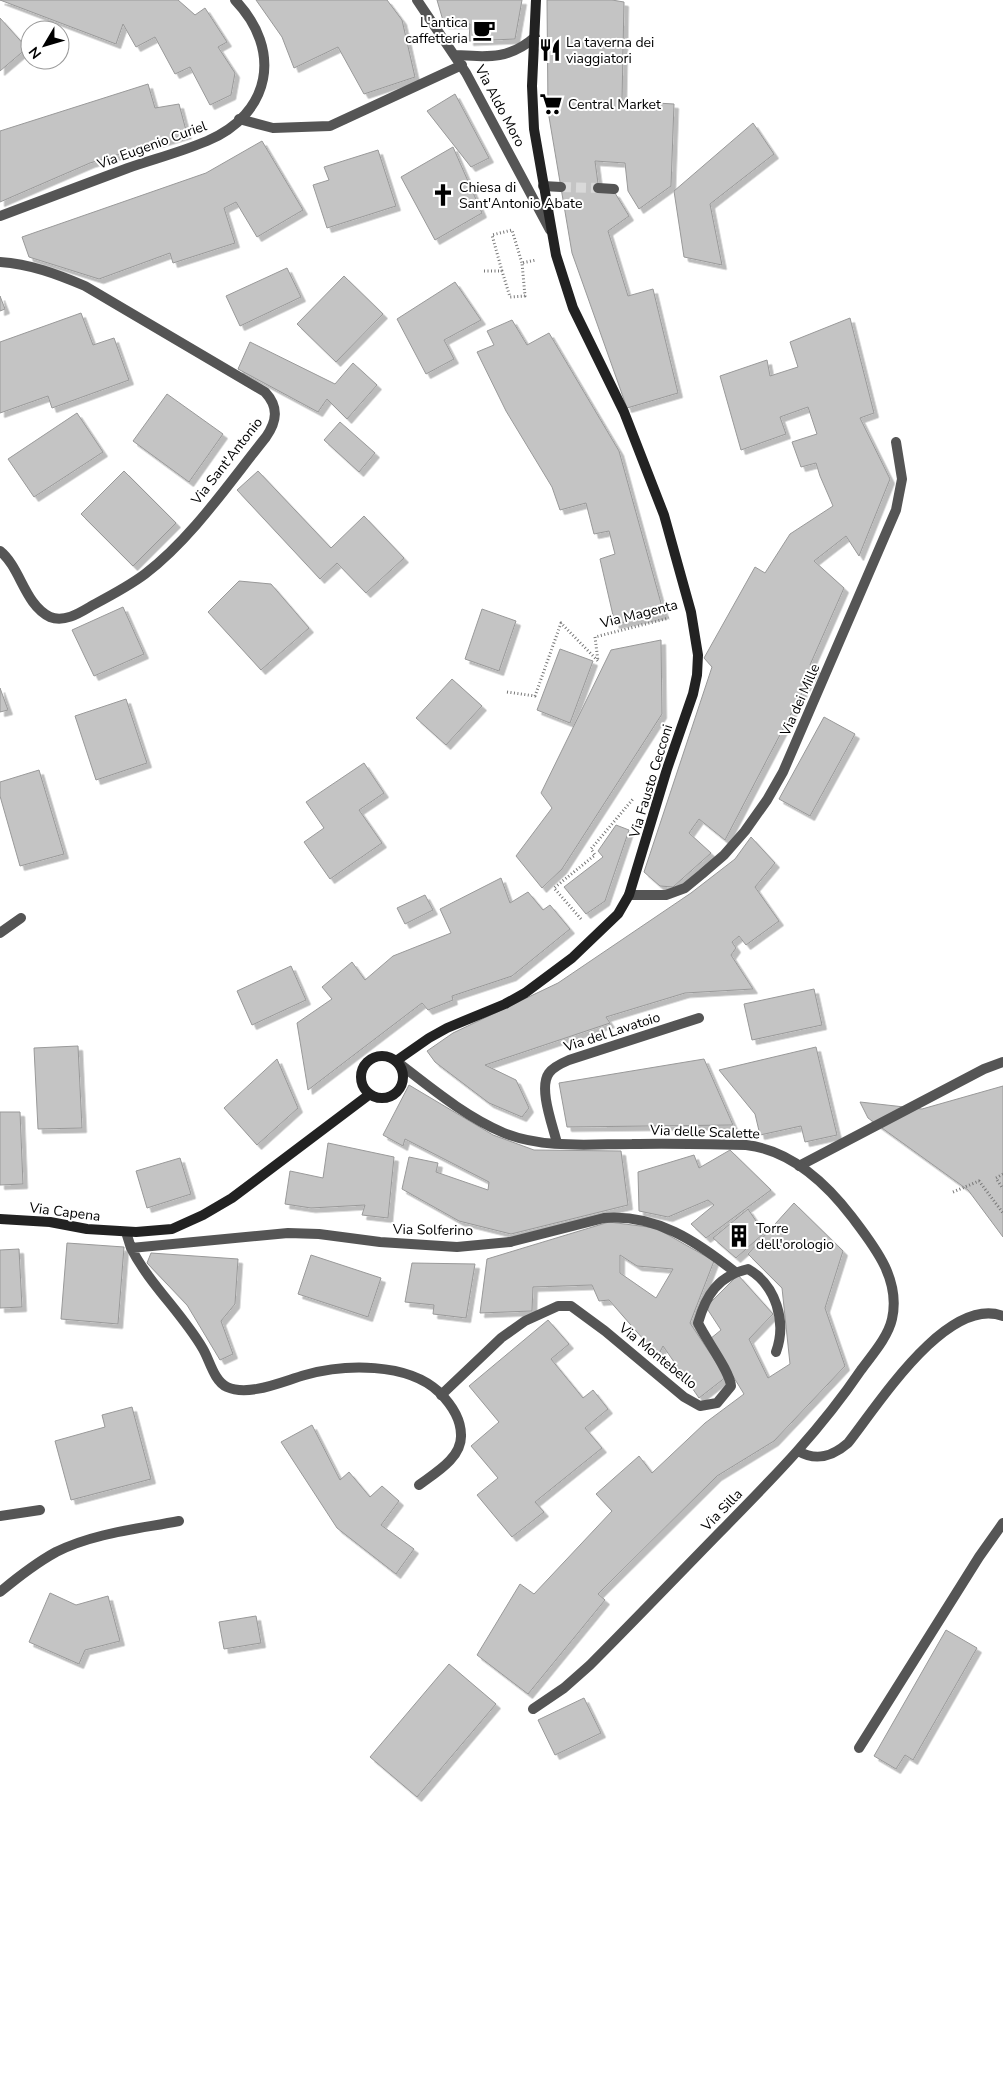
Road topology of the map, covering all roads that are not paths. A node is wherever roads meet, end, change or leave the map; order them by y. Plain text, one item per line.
1 (235, 0) edge
2 (416, 0) edge
3 (536, 0) edge
4 (535, 37) junction
5 (455, 55) junction
6 (462, 65) junction
7 (239, 119) junction
8 (543, 186) junction
9 (561, 187) tunnel mouth
10 (598, 188) tunnel mouth
11 (614, 189) dead end
12 (0, 216) edge
13 (551, 231) junction
14 (0, 262) edge
15 (896, 442) dead end
16 (0, 551) edge
17 (630, 895) junction
18 (21, 918) dead end
19 (0, 933) edge
20 (699, 1018) dead end
21 (396, 1062) junction
22 (1003, 1062) edge
23 (370, 1094) junction
24 (557, 1143) junction
25 (798, 1166) junction
26 (0, 1220) edge
27 (126, 1232) junction
28 (131, 1248) junction
29 (736, 1272) junction
30 (894, 1301) joint
31 (1003, 1316) edge
32 (776, 1352) dead end
33 (441, 1395) junction
34 (798, 1451) junction
35 (419, 1485) dead end
36 (40, 1510) dead end
37 (0, 1516) edge
38 (179, 1521) dead end
39 (1003, 1523) edge
40 (0, 1592) edge
41 (533, 1709) dead end
42 (859, 1748) dead end

1 - 7 street, Via Eugenio Curiel
2 - 5 street, Via Aldo Moro
3 - 4 main road, Via Fausto Cecconi
4 - 5 street
4 - 8 main road, Via Fausto Cecconi
5 - 6 street, Via Aldo Moro
6 - 7 street
6 - 13 street, Via Aldo Moro
7 - 12 street, Via Eugenio Curiel
8 - 9 street
8 - 13 main road, Via Fausto Cecconi
10 - 11 street
13 - 17 main road, Via Fausto Cecconi
14 - 16 street, Via Sant'Antonio
15 - 17 street, Via dei Mille
17 - 21 main road, Via Fausto Cecconi
18 - 19 street
20 - 24 street, Via del Lavatoio
21 - 23 main road
21 - 23 main road
21 - 24 street, Via delle Scalette
22 - 25 street
23 - 27 main road, Via Capena
24 - 25 street, Via delle Scalette
25 - 30 street, Via delle Scalette
26 - 27 main road, Via Capena
27 - 28 street
28 - 29 street, Via Solferino
28 - 33 street
29 - 32 street
29 - 33 street, Via Montebello
30 - 34 street, Via Silla
31 - 34 street
33 - 35 street
34 - 41 street, Via Silla
36 - 37 street
38 - 40 street
39 - 42 street

